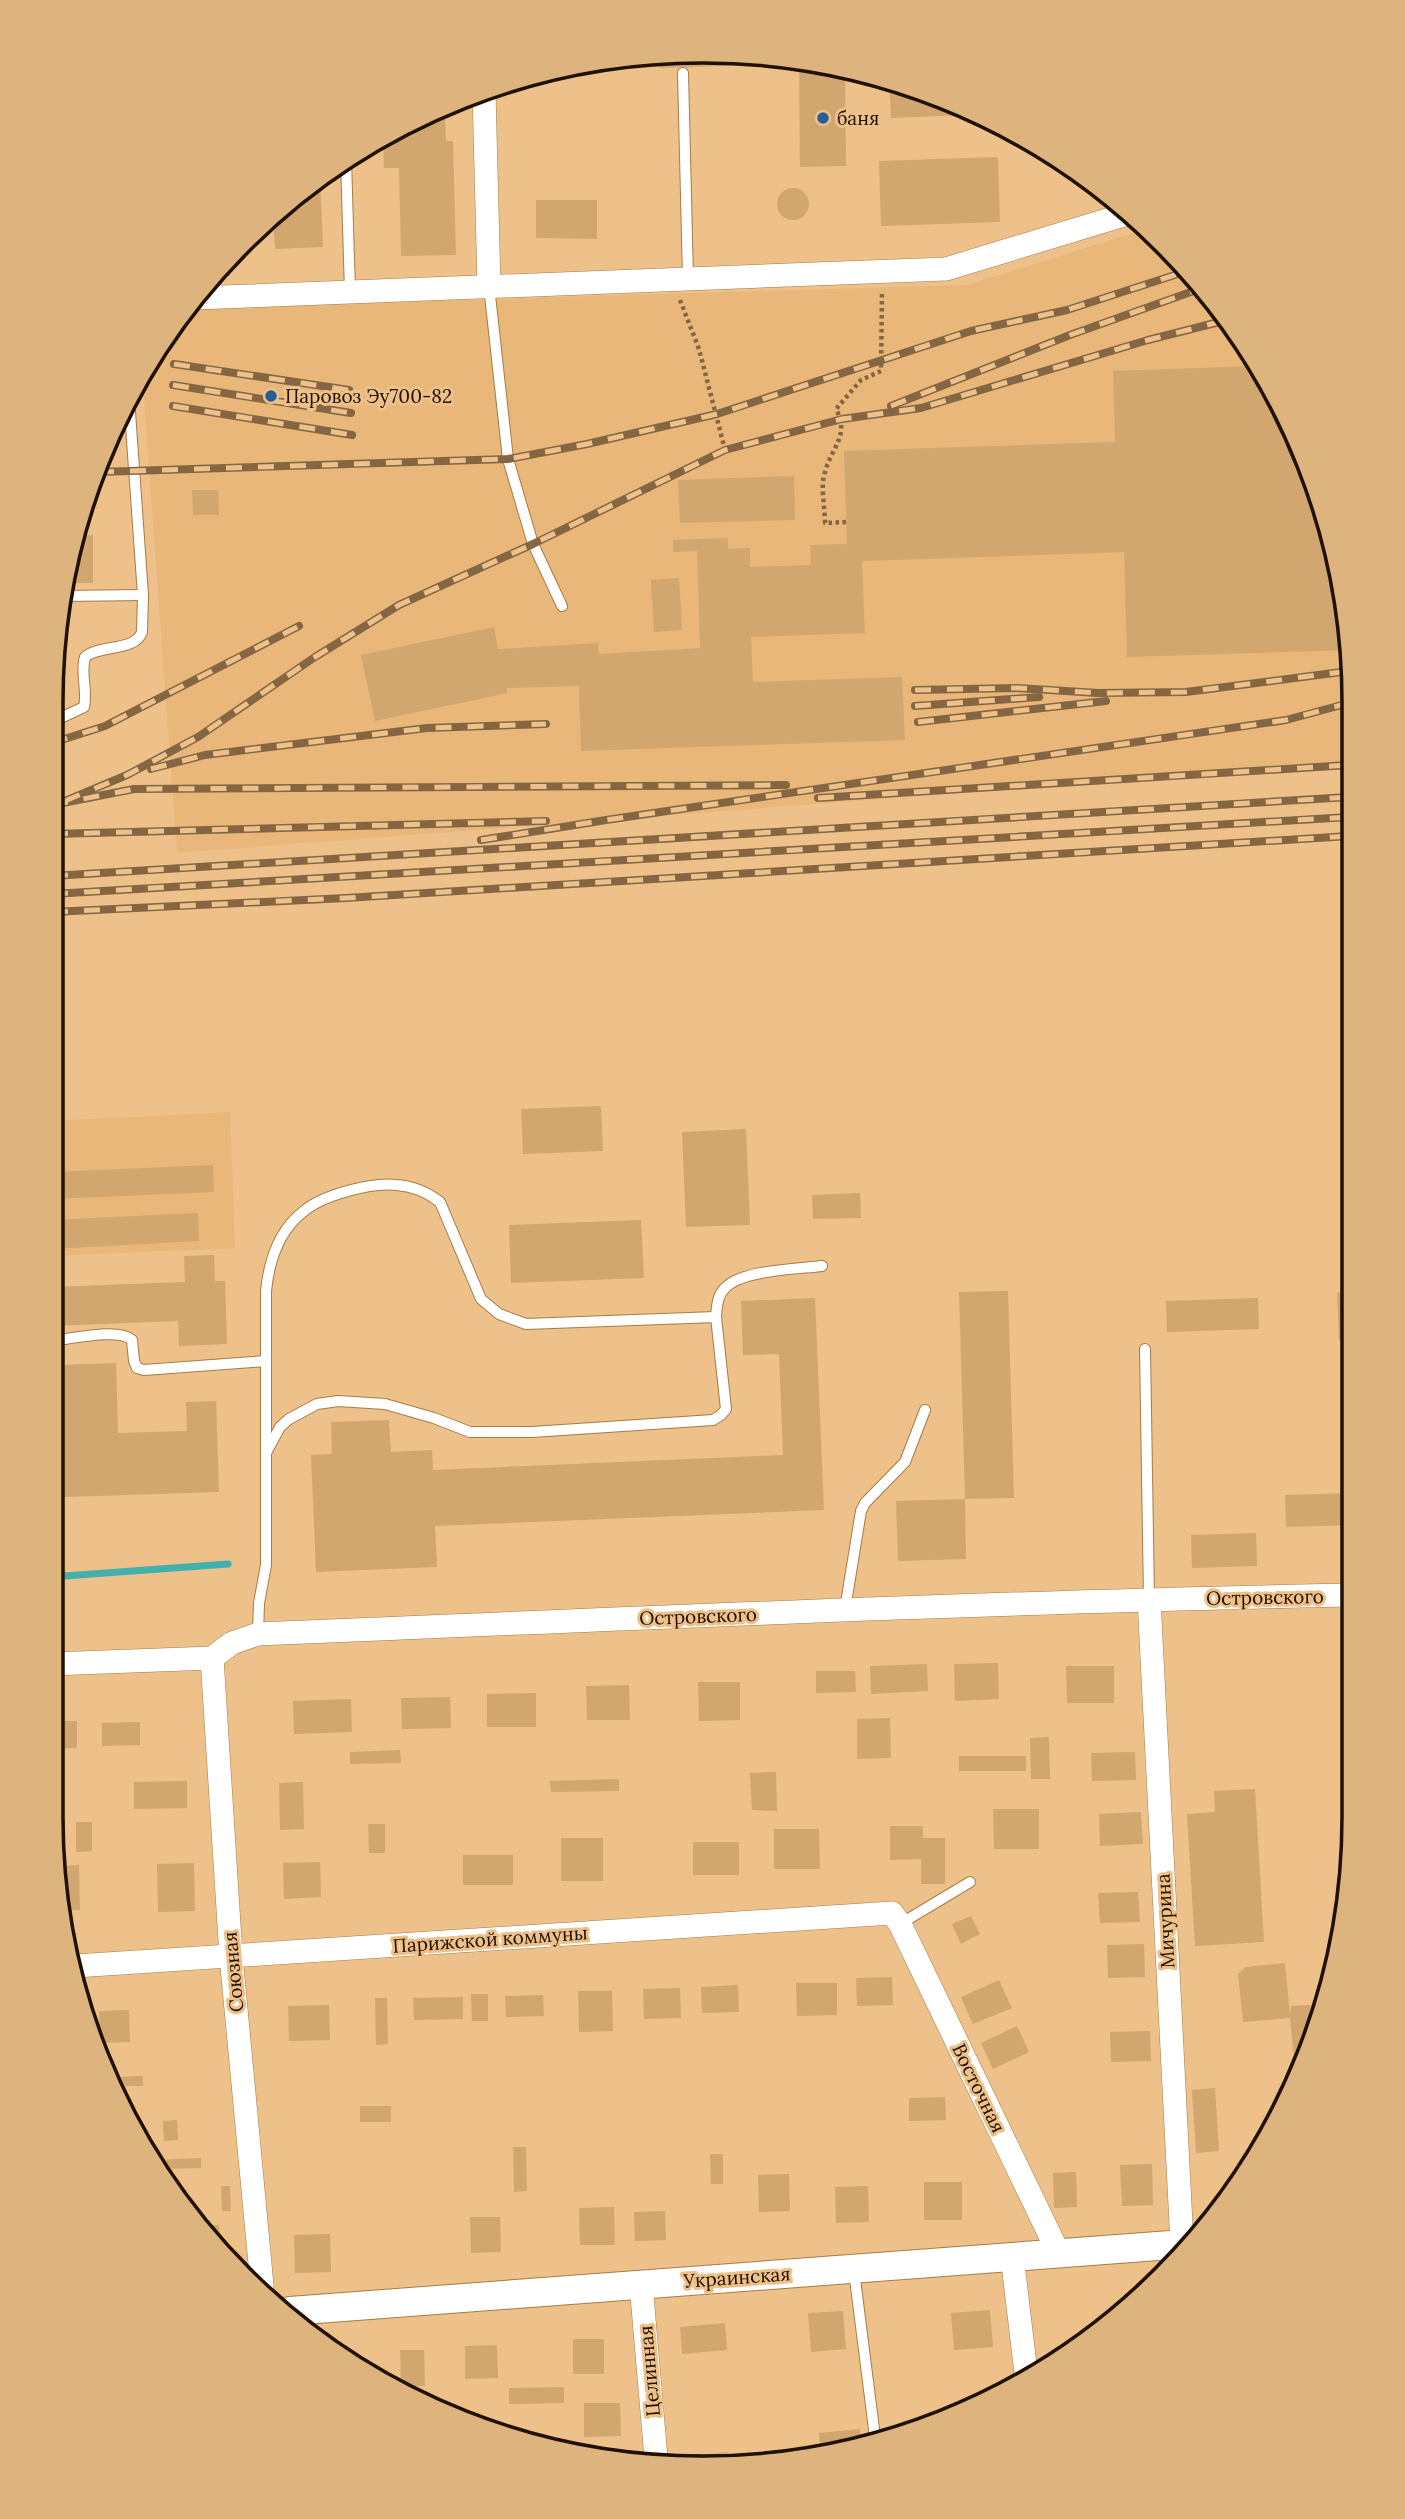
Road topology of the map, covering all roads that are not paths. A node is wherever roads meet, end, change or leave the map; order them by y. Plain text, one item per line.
1 (683, 73) dead end
2 (484, 102) edge
3 (346, 171) edge
4 (1118, 217) edge
5 (680, 279) junction
6 (489, 286) junction
7 (350, 292) junction
8 (208, 297) edge
9 (130, 417) edge
10 (143, 595) junction
11 (72, 596) edge
12 (562, 606) dead end
13 (63, 717) edge
14 (822, 1266) dead end
15 (716, 1317) junction
16 (63, 1339) edge
17 (1145, 1349) dead end
18 (266, 1361) junction
19 (925, 1410) dead end
20 (266, 1453) junction
21 (1342, 1595) edge
22 (1149, 1599) junction
23 (845, 1609) junction
24 (258, 1634) junction
25 (212, 1658) junction
26 (63, 1664) edge
27 (970, 1882) dead end
28 (900, 1924) junction
29 (231, 1956) junction
30 (81, 1966) edge
31 (1183, 2238) edge
32 (1177, 2244) edge
33 (1058, 2252) junction
34 (1012, 2256) junction
35 (854, 2268) junction
36 (261, 2279) edge
37 (641, 2284) junction
38 (297, 2310) edge
39 (1025, 2368) edge
40 (874, 2432) edge
41 (656, 2454) edge

1 - 5 lane
2 - 6 street
3 - 7 lane
4 - 5 street
5 - 6 street
6 - 7 street
6 - 12 lane
7 - 8 street
9 - 10 lane
10 - 11 lane
10 - 13 lane
14 - 15 lane
15 - 18 lane
15 - 20 lane
16 - 18 lane
17 - 22 lane
18 - 20 lane
19 - 23 lane
20 - 24 lane
21 - 22 street, Островского
22 - 23 street, Островского
22 - 31 street, Мичурина
23 - 24 street, Островского
24 - 25 street, Островского
25 - 26 street, Островского
25 - 29 street, Союзная
27 - 28 lane
28 - 29 street, Парижской коммуны
28 - 33 street, Восточная
29 - 30 street, Парижской коммуны
29 - 36 street, Союзная
32 - 33 street, Украинская
33 - 34 street, Украинская
34 - 35 street, Украинская
34 - 39 street
35 - 37 street, Украинская
35 - 40 lane
37 - 38 street, Украинская
37 - 41 street, Целинная

